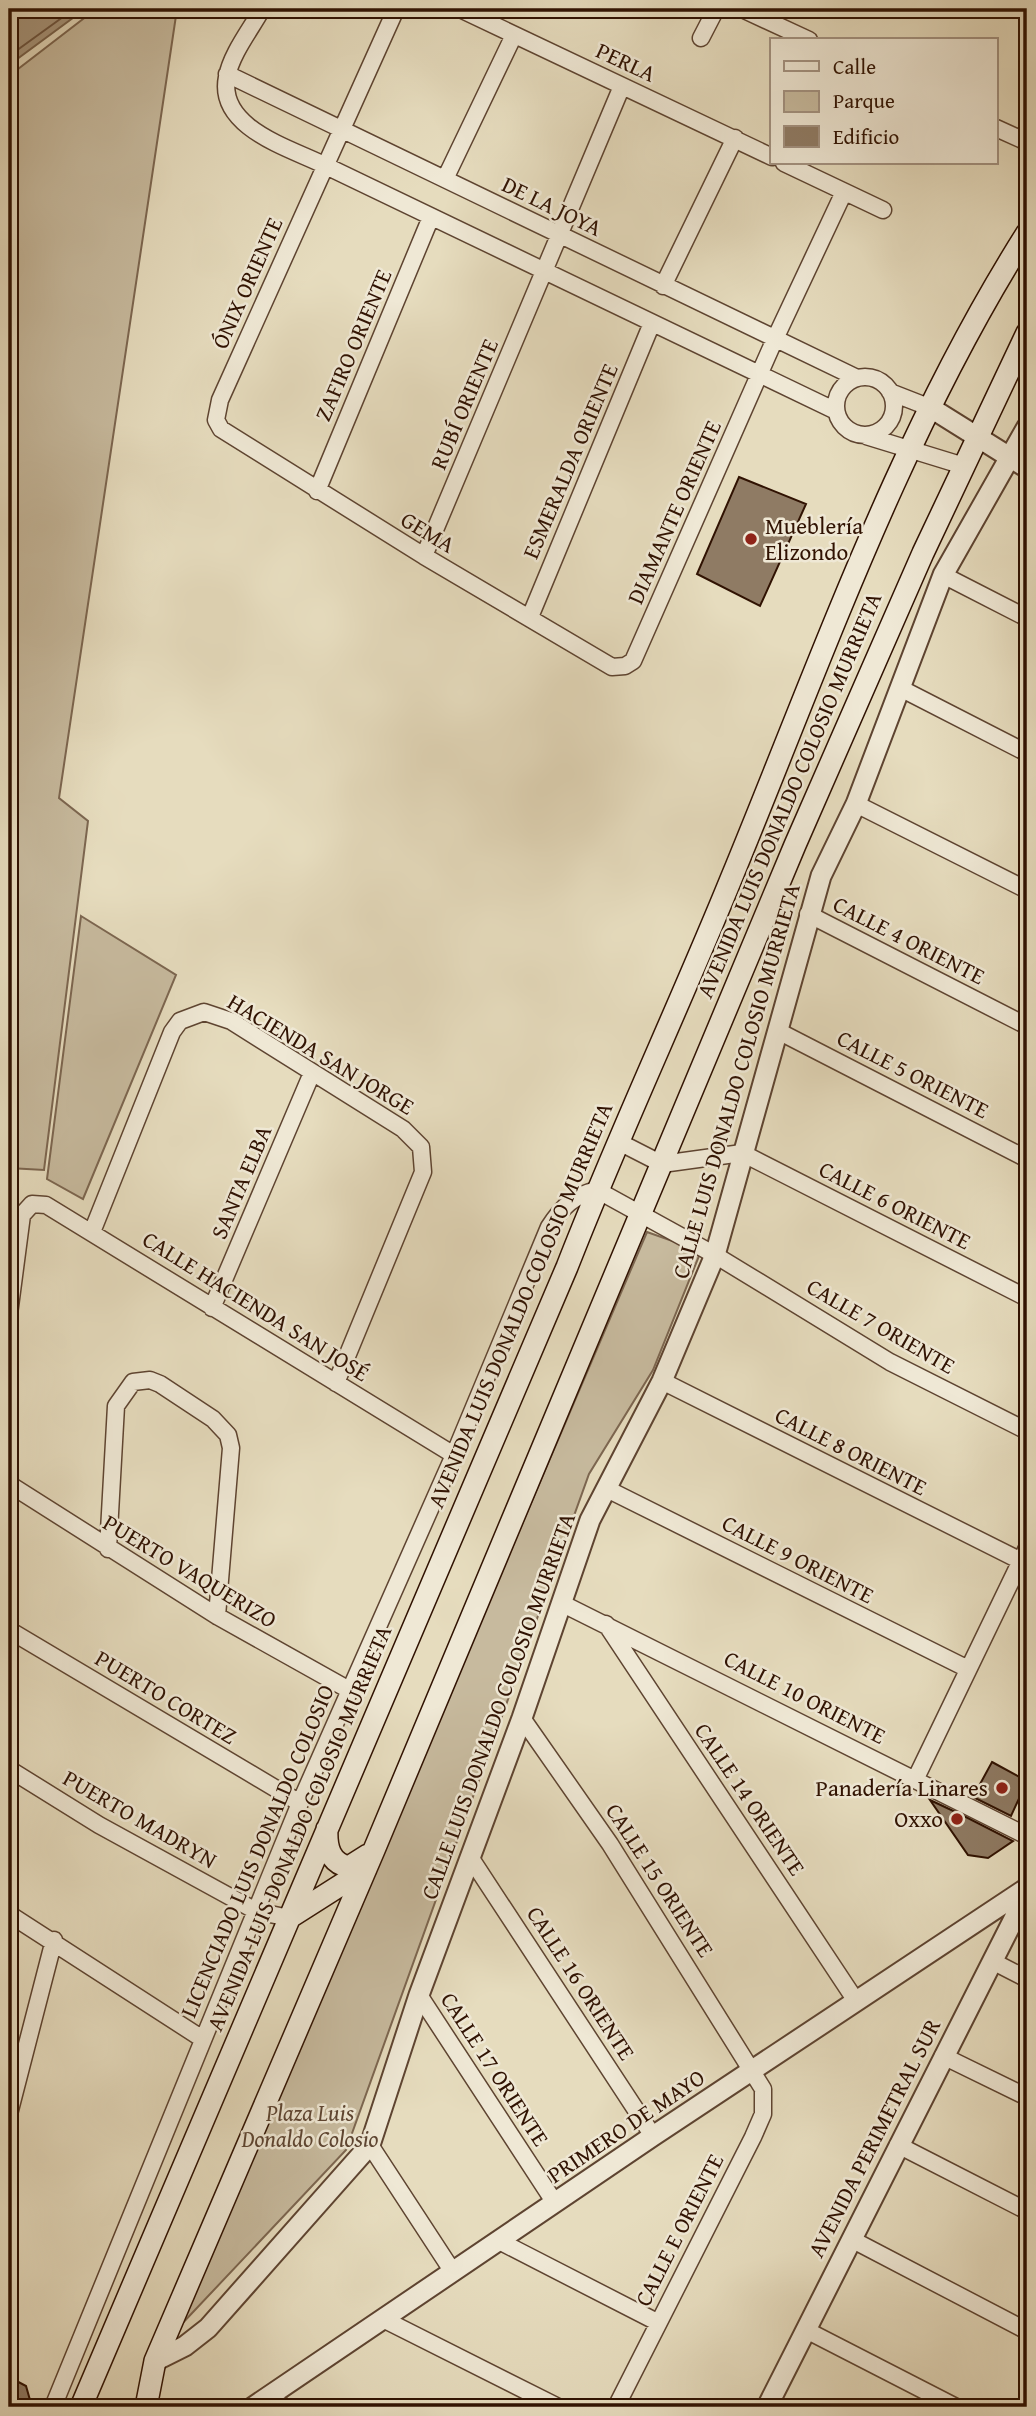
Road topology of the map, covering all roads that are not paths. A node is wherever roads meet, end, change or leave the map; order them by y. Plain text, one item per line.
1 (262, 9) edge
2 (396, 9) edge
3 (460, 9) edge
4 (716, 9) edge
5 (742, 9) edge
6 (1019, 9) edge
7 (1027, 13) edge
8 (514, 35) junction
9 (701, 38) dead end
10 (805, 38) edge
11 (227, 74) junction
12 (622, 86) junction
13 (340, 128) junction
14 (998, 129) edge
15 (735, 138) junction
16 (1027, 142) edge
17 (770, 156) edge
18 (786, 164) edge
19 (324, 165) junction
20 (445, 179) junction
21 (844, 192) junction
22 (883, 210) dead end
23 (431, 216) junction
24 (1027, 233) edge
25 (560, 236) junction
26 (545, 270) junction
27 (663, 286) junction
28 (652, 323) junction
29 (1027, 333) edge
30 (774, 341) junction
31 (761, 372) junction
32 (857, 378) junction
33 (890, 392) junction
34 (931, 408) junction
35 (836, 411) junction
36 (216, 420) joint
37 (1027, 427) edge
38 (866, 436) junction
39 (978, 437) junction
40 (911, 452) junction
41 (1009, 458) junction
42 (964, 466) junction
43 (1027, 468) edge
44 (317, 491) junction
45 (424, 556) junction
46 (943, 576) junction
47 (530, 617) junction
48 (1027, 618) edge
49 (625, 666) joint
50 (900, 688) junction
51 (1027, 753) edge
52 (856, 804) junction
53 (1027, 890) edge
54 (808, 914) junction
55 (1027, 1026) edge
56 (778, 1031) junction
57 (312, 1073) junction
58 (617, 1141) junction
59 (742, 1153) junction
60 (1027, 1158) edge
61 (662, 1164) junction
62 (597, 1190) junction
63 (642, 1215) junction
64 (92, 1232) junction
65 (715, 1255) junction
66 (1027, 1298) edge
67 (212, 1308) junction
68 (9, 1314) edge
69 (662, 1381) junction
70 (336, 1383) junction
71 (1027, 1431) edge
72 (454, 1455) junction
73 (9, 1484) edge
74 (607, 1489) junction
75 (108, 1549) junction
76 (1024, 1555) edge
77 (561, 1603) junction
78 (217, 1616) junction
79 (605, 1623) junction
80 (9, 1630) edge
81 (968, 1669) junction
82 (351, 1691) junction
83 (522, 1718) junction
84 (9, 1769) edge
85 (916, 1778) junction
86 (300, 1803) junction
87 (327, 1826) junction
88 (1027, 1836) edge
89 (470, 1857) junction
90 (370, 1860) junction
91 (1027, 1890) edge
92 (297, 1910) junction
93 (256, 1912) junction
94 (9, 1914) edge
95 (336, 1939) junction
96 (54, 1940) junction
97 (992, 1961) junction
98 (1027, 1979) edge
99 (419, 1996) junction
100 (856, 2001) junction
101 (201, 2038) junction
102 (943, 2056) junction
103 (754, 2071) junction
104 (1027, 2097) edge
105 (9, 2114) edge
106 (653, 2136) junction
107 (370, 2145) junction
108 (898, 2145) junction
109 (555, 2203) junction
110 (1027, 2211) edge
111 (851, 2239) junction
112 (499, 2241) junction
113 (453, 2272) junction
114 (385, 2319) junction
115 (657, 2322) junction
116 (806, 2330) junction
117 (1027, 2331) edge
118 (155, 2361) junction
119 (260, 2403) edge
120 (52, 2407) edge
121 (81, 2407) edge
122 (146, 2407) edge
123 (285, 2407) edge
124 (558, 2407) edge
125 (616, 2407) edge
126 (767, 2407) edge
127 (956, 2407) edge

1 - 11 street
2 - 13 street, ÓNIX ORIENTE
3 - 8 street, PERLA
4 - 9 street
5 - 10 street
6 - 7 street
8 - 12 street, PERLA
8 - 20 street
11 - 13 street, DE LA JOYA
11 - 19 street
12 - 15 street, PERLA
12 - 25 street, RUBÍ ORIENTE
13 - 19 street, ÓNIX ORIENTE
13 - 20 street, DE LA JOYA
14 - 16 street
15 - 17 street, PERLA
15 - 27 street
18 - 21 street
19 - 23 street
19 - 36 street, ÓNIX ORIENTE
20 - 25 street, DE LA JOYA
21 - 22 street
21 - 30 street, DIAMANTE ORIENTE
23 - 26 street
23 - 44 street, ZAFIRO ORIENTE
24 - 34 main road, AVENIDA LUIS DONALDO COLOSIO MURRIETA
25 - 26 street, RUBÍ ORIENTE
25 - 27 street, DE LA JOYA
26 - 28 street
26 - 45 street, RUBÍ ORIENTE
27 - 30 street, DE LA JOYA
28 - 31 street
28 - 47 street, ESMERALDA ORIENTE
29 - 39 main road, AVENIDA LUIS DONALDO COLOSIO MURRIETA
30 - 31 street, DIAMANTE ORIENTE
30 - 32 street, DE LA JOYA
31 - 35 street
31 - 49 street, DIAMANTE ORIENTE
32 - 33 street, DE LA JOYA
32 - 35 street
33 - 34 street, DE LA JOYA
33 - 38 street
34 - 39 street
34 - 40 main road, AVENIDA LUIS DONALDO COLOSIO MURRIETA
35 - 38 street
36 - 44 street, GEMA
37 - 41 street, CALLE LUIS DONALDO COLOSIO MURRIETA
38 - 40 street
39 - 41 street
39 - 42 main road, AVENIDA LUIS DONALDO COLOSIO MURRIETA
40 - 42 street
40 - 58 main road, AVENIDA LUIS DONALDO COLOSIO MURRIETA
41 - 43 street
41 - 46 street, CALLE LUIS DONALDO COLOSIO MURRIETA
42 - 61 main road, AVENIDA LUIS DONALDO COLOSIO MURRIETA
44 - 45 street, GEMA
45 - 47 street, GEMA
46 - 48 street
46 - 50 street, CALLE LUIS DONALDO COLOSIO MURRIETA
47 - 49 street, GEMA
50 - 51 street
50 - 52 street, CALLE LUIS DONALDO COLOSIO MURRIETA
52 - 53 street
52 - 54 street, CALLE LUIS DONALDO COLOSIO MURRIETA
54 - 55 street, CALLE 4 ORIENTE
54 - 56 street, CALLE LUIS DONALDO COLOSIO MURRIETA
56 - 59 street, CALLE LUIS DONALDO COLOSIO MURRIETA
56 - 60 street, CALLE 5 ORIENTE
57 - 64 street, HACIENDA SAN JORGE
57 - 67 street, SANTA ELBA
57 - 70 street, HACIENDA SAN JORGE
58 - 61 street
58 - 62 main road, AVENIDA LUIS DONALDO COLOSIO MURRIETA
59 - 61 street
59 - 65 street, CALLE LUIS DONALDO COLOSIO MURRIETA
59 - 66 street, CALLE 6 ORIENTE
61 - 63 main road, AVENIDA LUIS DONALDO COLOSIO MURRIETA
62 - 63 street
62 - 72 street, LICENCIADO LUIS DONALDO COLOSIO
62 - 87 main road, AVENIDA LUIS DONALDO COLOSIO MURRIETA
63 - 65 street, CALLE 7 ORIENTE
63 - 90 main road, AVENIDA LUIS DONALDO COLOSIO MURRIETA
64 - 67 street, CALLE HACIENDA SAN JOSÉ
64 - 68 street, CALLE HACIENDA SAN JOSÉ
65 - 69 street, CALLE LUIS DONALDO COLOSIO MURRIETA
65 - 71 street, CALLE 7 ORIENTE
67 - 70 street, CALLE HACIENDA SAN JOSÉ
69 - 74 street, CALLE LUIS DONALDO COLOSIO MURRIETA
69 - 76 street, CALLE 8 ORIENTE
70 - 72 street, CALLE HACIENDA SAN JOSÉ
72 - 82 street, LICENCIADO LUIS DONALDO COLOSIO
73 - 75 street, PUERTO VAQUERIZO
74 - 77 street, CALLE LUIS DONALDO COLOSIO MURRIETA
74 - 81 street, CALLE 9 ORIENTE
75 - 78 street, PUERTO VAQUERIZO
75 - 78 street
76 - 81 street
77 - 79 street, CALLE 10 ORIENTE
77 - 83 street, CALLE LUIS DONALDO COLOSIO MURRIETA
78 - 82 street, PUERTO VAQUERIZO
79 - 85 street, CALLE 10 ORIENTE
79 - 100 street, CALLE 14 ORIENTE
80 - 86 street, PUERTO CORTEZ
81 - 85 street
82 - 86 street, LICENCIADO LUIS DONALDO COLOSIO
83 - 89 street, CALLE LUIS DONALDO COLOSIO MURRIETA
83 - 103 street, CALLE 15 ORIENTE
84 - 93 street, PUERTO MADRYN
85 - 88 street, CALLE 10 ORIENTE
86 - 93 street, LICENCIADO LUIS DONALDO COLOSIO
87 - 90 main road
87 - 92 main road, AVENIDA LUIS DONALDO COLOSIO MURRIETA
89 - 99 street, CALLE LUIS DONALDO COLOSIO MURRIETA
89 - 106 street, CALLE 16 ORIENTE
90 - 92 main road
90 - 95 main road, AVENIDA LUIS DONALDO COLOSIO MURRIETA
91 - 97 street, AVENIDA PERIMETRAL SUR
91 - 100 street, PRIMERO DE MAYO
92 - 93 street, PUERTO MADRYN
92 - 95 main road
92 - 121 main road, AVENIDA LUIS DONALDO COLOSIO MURRIETA
93 - 101 street, LICENCIADO LUIS DONALDO COLOSIO
94 - 96 street
95 - 118 main road, AVENIDA LUIS DONALDO COLOSIO MURRIETA
96 - 101 street
96 - 105 street
97 - 98 street
97 - 102 street, AVENIDA PERIMETRAL SUR
99 - 107 street, CALLE LUIS DONALDO COLOSIO MURRIETA
99 - 109 street, CALLE 17 ORIENTE
100 - 103 street, PRIMERO DE MAYO
101 - 120 street, LICENCIADO LUIS DONALDO COLOSIO
102 - 104 street
102 - 108 street, AVENIDA PERIMETRAL SUR
103 - 106 street, PRIMERO DE MAYO
103 - 115 street, CALLE E ORIENTE
106 - 109 street, PRIMERO DE MAYO
107 - 113 street
107 - 118 street, CALLE LUIS DONALDO COLOSIO MURRIETA
108 - 110 street
108 - 111 street, AVENIDA PERIMETRAL SUR
109 - 112 street, PRIMERO DE MAYO
111 - 116 street, AVENIDA PERIMETRAL SUR
111 - 117 street
112 - 113 street, PRIMERO DE MAYO
112 - 115 street
113 - 114 street, PRIMERO DE MAYO
114 - 119 street, PRIMERO DE MAYO
114 - 124 street
115 - 125 street, CALLE E ORIENTE
116 - 126 street, AVENIDA PERIMETRAL SUR
116 - 127 street
118 - 122 main road, AVENIDA LUIS DONALDO COLOSIO MURRIETA
119 - 123 street

